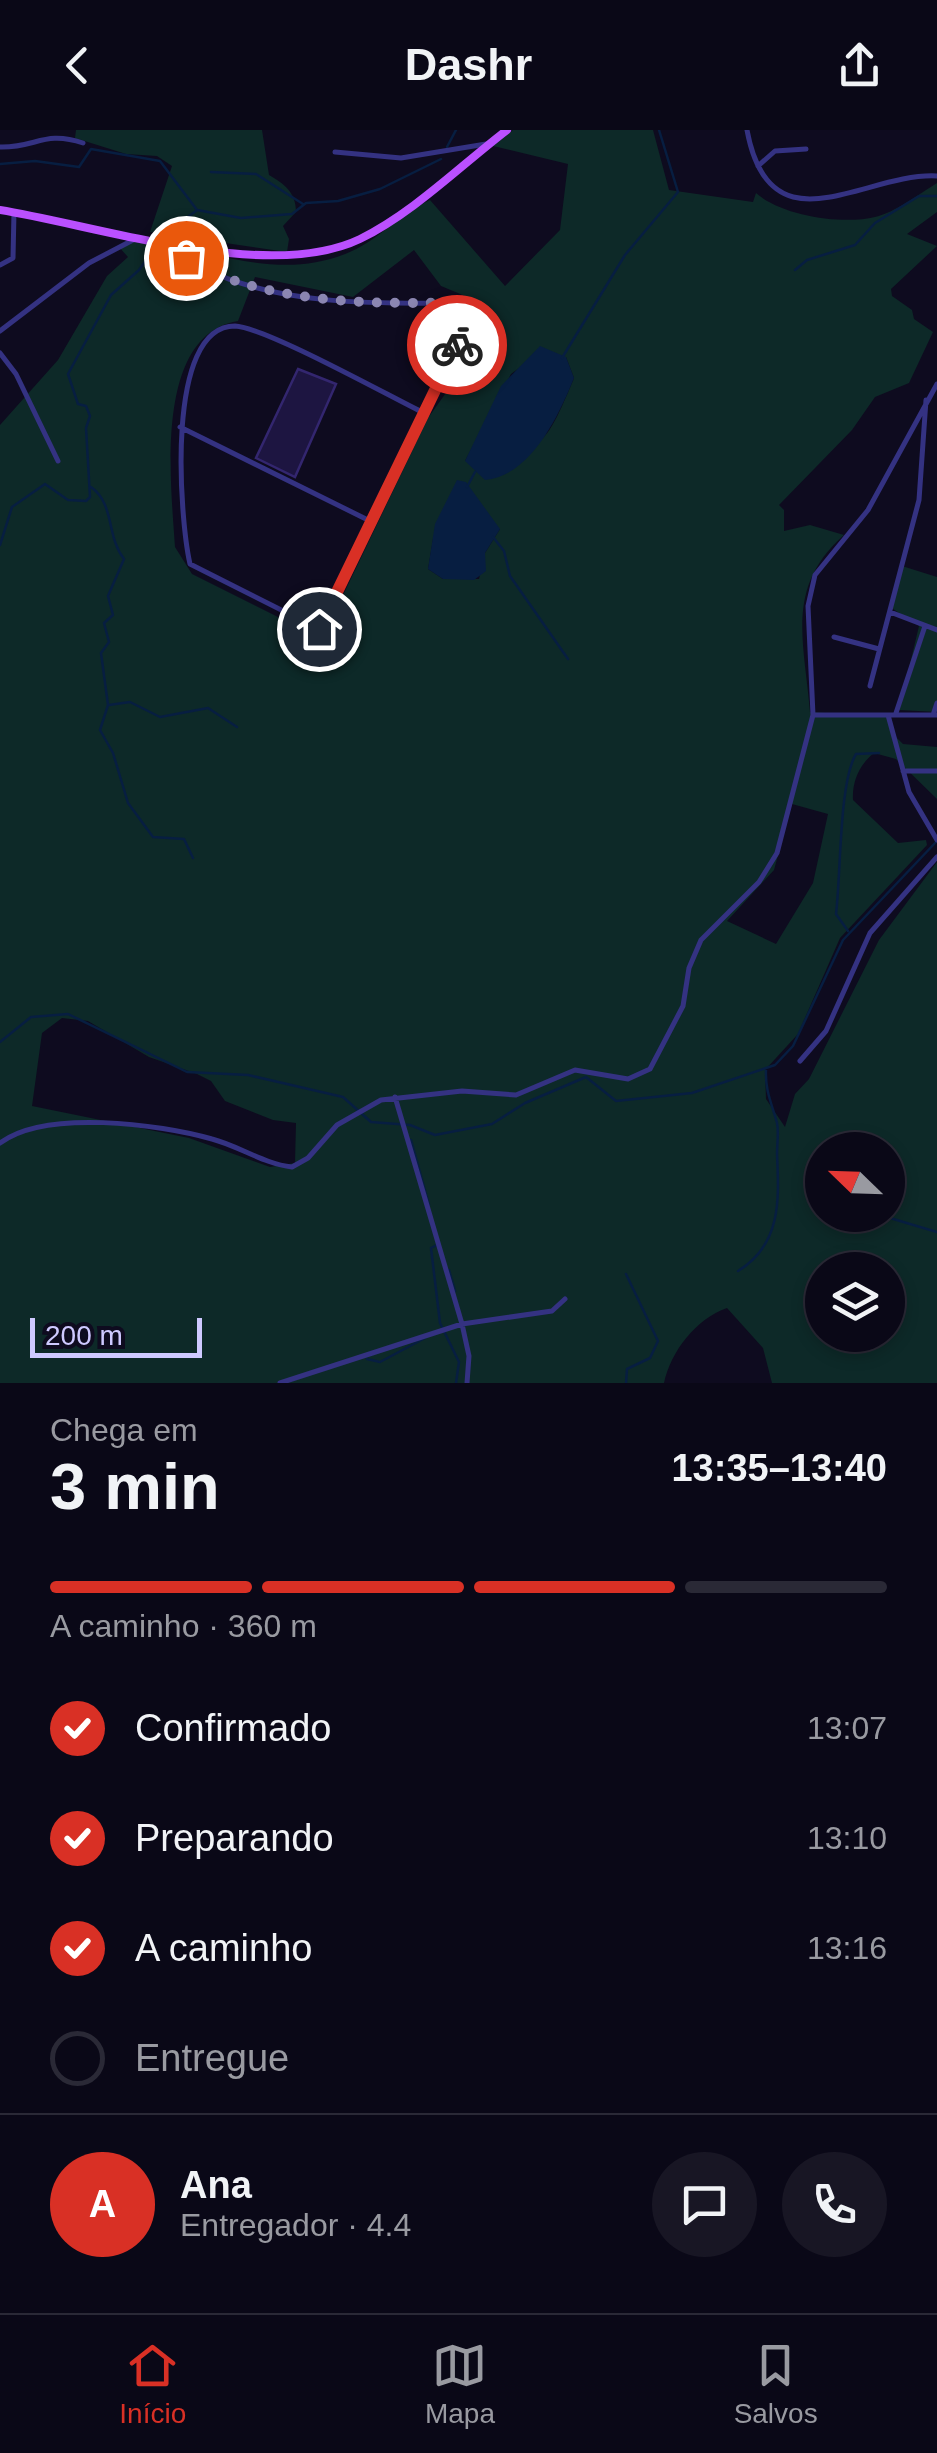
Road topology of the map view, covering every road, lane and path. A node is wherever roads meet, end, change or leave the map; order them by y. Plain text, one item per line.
1 (507, 130) edge
2 (746, 130) edge
3 (83, 143) dead end
4 (490, 144) junction
5 (0, 147) edge
6 (806, 149) dead end
7 (335, 152) dead end
8 (758, 166) junction
9 (937, 176) edge
10 (0, 210) edge
11 (14, 212) junction
12 (142, 236) junction
13 (174, 242) junction
14 (202, 247) junction
15 (0, 265) edge
16 (205, 269) junction
17 (0, 331) edge
18 (0, 353) edge
19 (937, 384) edge
20 (926, 397) junction
21 (424, 413) junction
22 (180, 427) junction
23 (58, 461) dead end
24 (371, 521) junction
25 (890, 612) junction
26 (924, 626) junction
27 (937, 630) edge
28 (834, 636) dead end
29 (879, 649) junction
30 (870, 686) dead end
31 (937, 703) edge
32 (892, 714) junction
33 (813, 715) junction
34 (935, 715) edge
35 (902, 771) junction
36 (937, 771) edge
37 (937, 840) edge
38 (937, 857) edge
39 (800, 1061) dead end
40 (395, 1098) junction
41 (0, 1143) edge
42 (565, 1299) dead end
43 (462, 1324) junction
44 (280, 1383) edge
45 (467, 1383) edge

1 - 4 main road
2 - 8 street
3 - 5 street
4 - 7 street
4 - 14 main road
6 - 8 street
8 - 9 street
10 - 11 main road
11 - 12 main road
11 - 15 street
12 - 13 main road
12 - 17 street
13 - 14 main road
13 - 16 main road
14 - 16 street
16 - 21 street
18 - 23 street
19 - 20 street
20 - 25 street
20 - 33 street
21 - 22 street
21 - 24 street
22 - 24 street
22 - 24 street
25 - 26 street
25 - 29 street
26 - 27 street
26 - 32 street
28 - 29 street
29 - 30 street
31 - 34 street
32 - 33 street
32 - 34 street
32 - 35 street
33 - 40 street
35 - 36 street
35 - 37 street
38 - 39 street
40 - 41 street
40 - 43 street
42 - 43 street
43 - 44 street
43 - 45 street

